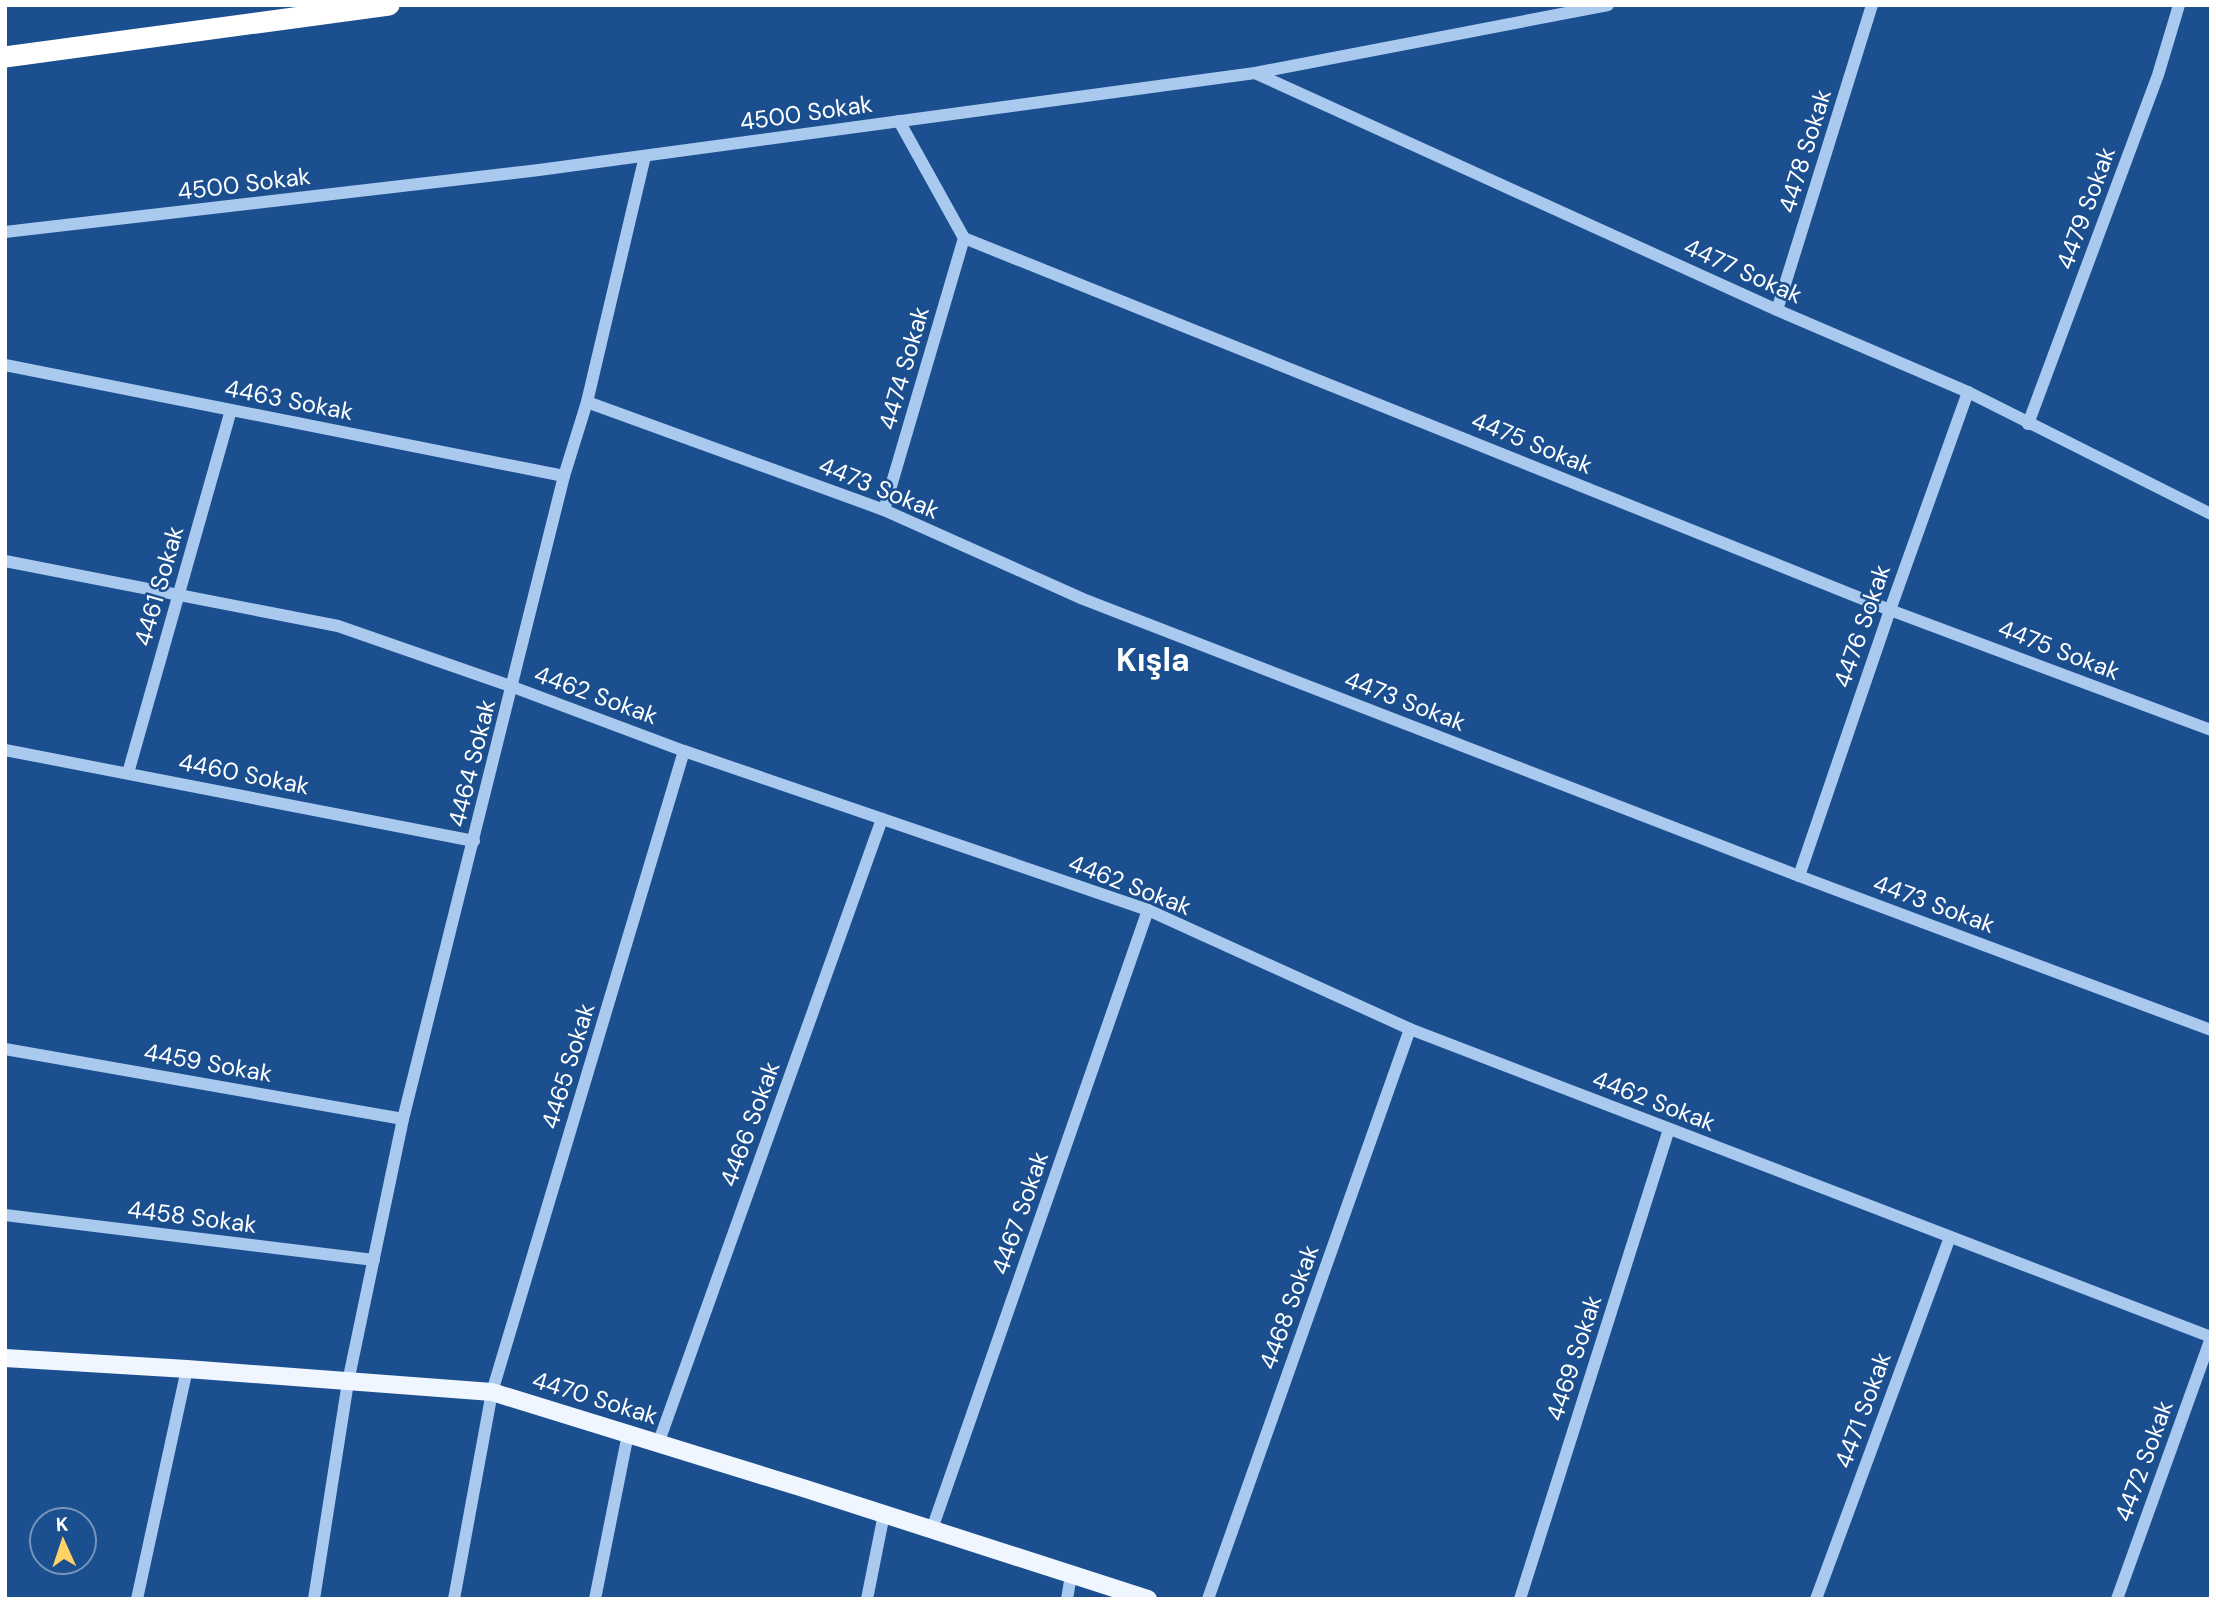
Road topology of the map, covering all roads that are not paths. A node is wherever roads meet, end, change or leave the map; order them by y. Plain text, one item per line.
1 (388, 5) edge
2 (1608, 5) edge
3 (1872, 5) edge
4 (2179, 5) edge
5 (5, 57) edge
6 (1255, 73) junction
7 (899, 121) junction
8 (645, 156) junction
9 (5, 233) edge
10 (964, 238) junction
11 (1777, 310) junction
12 (5, 365) edge
13 (1968, 392) junction
14 (587, 402) junction
15 (231, 410) junction
16 (2028, 424) junction
17 (564, 476) junction
18 (884, 510) junction
19 (2211, 514) edge
20 (5, 561) edge
21 (178, 595) junction
22 (1890, 610) junction
23 (513, 687) junction
24 (2211, 730) edge
25 (5, 750) edge
26 (684, 751) junction
27 (128, 774) junction
28 (882, 819) junction
29 (474, 841) junction
30 (1799, 876) junction
31 (1148, 911) junction
32 (1410, 1029) junction
33 (2211, 1030) edge
34 (5, 1049) edge
35 (403, 1119) junction
36 (1669, 1129) junction
37 (5, 1215) edge
38 (1950, 1237) junction
39 (374, 1260) junction
40 (2211, 1337) edge
41 (5, 1358) edge
42 (187, 1369) junction
43 (348, 1382) junction
44 (492, 1392) junction
45 (628, 1434) junction
46 (659, 1444) junction
47 (884, 1514) junction
48 (932, 1530) junction
49 (1071, 1574) junction
50 (137, 1599) edge
51 (314, 1599) edge
52 (454, 1599) edge
53 (595, 1599) edge
54 (867, 1599) edge
55 (1068, 1599) edge
56 (1148, 1599) edge
57 (1208, 1599) edge
58 (1520, 1599) edge
59 (1816, 1599) edge
60 (2117, 1599) edge

1 - 5 highway
2 - 6 street, 4500 Sokak
3 - 11 street, 4478 Sokak
4 - 16 street, 4479 Sokak
6 - 7 street, 4500 Sokak
6 - 11 street, 4477 Sokak
7 - 8 street, 4500 Sokak
7 - 10 street
8 - 9 street, 4500 Sokak
8 - 14 street, 4464 Sokak
10 - 18 street, 4474 Sokak
10 - 22 street, 4475 Sokak
11 - 13 street, 4477 Sokak
12 - 15 street, 4463 Sokak
13 - 16 street, 4477 Sokak
13 - 22 street, 4476 Sokak
14 - 17 street, 4464 Sokak
14 - 18 street, 4473 Sokak
15 - 17 street, 4463 Sokak
15 - 21 street, 4461 Sokak
16 - 19 street, 4477 Sokak
17 - 23 street, 4464 Sokak
18 - 30 street, 4473 Sokak
20 - 21 street, 4462 Sokak
21 - 23 street, 4462 Sokak
21 - 27 street, 4461 Sokak
22 - 24 street, 4475 Sokak
22 - 30 street, 4476 Sokak
23 - 26 street, 4462 Sokak
23 - 29 street, 4464 Sokak
25 - 27 street, 4460 Sokak
26 - 28 street, 4462 Sokak
26 - 44 street, 4465 Sokak
27 - 29 street, 4460 Sokak
28 - 31 street, 4462 Sokak
28 - 46 street, 4466 Sokak
29 - 35 street, 4464 Sokak
30 - 33 street, 4473 Sokak
31 - 32 street, 4462 Sokak
31 - 48 street, 4467 Sokak
32 - 36 street, 4462 Sokak
32 - 57 street, 4468 Sokak
34 - 35 street, 4459 Sokak
35 - 39 street, 4464 Sokak
36 - 38 street, 4462 Sokak
36 - 58 street, 4469 Sokak
37 - 39 street, 4458 Sokak
38 - 40 street, 4462 Sokak
38 - 59 street, 4471 Sokak
39 - 43 street, 4464 Sokak
40 - 60 street, 4472 Sokak
41 - 42 main road, 4470 Sokak
42 - 43 main road, 4470 Sokak
42 - 50 street
43 - 44 main road, 4470 Sokak
43 - 51 street, 4464 Sokak
44 - 45 main road, 4470 Sokak
44 - 52 street, 4465 Sokak
45 - 46 main road, 4470 Sokak
45 - 53 street
46 - 47 main road, 4470 Sokak
47 - 48 main road, 4470 Sokak
47 - 54 street
48 - 49 main road, 4470 Sokak
49 - 55 street
49 - 56 main road, 4470 Sokak

